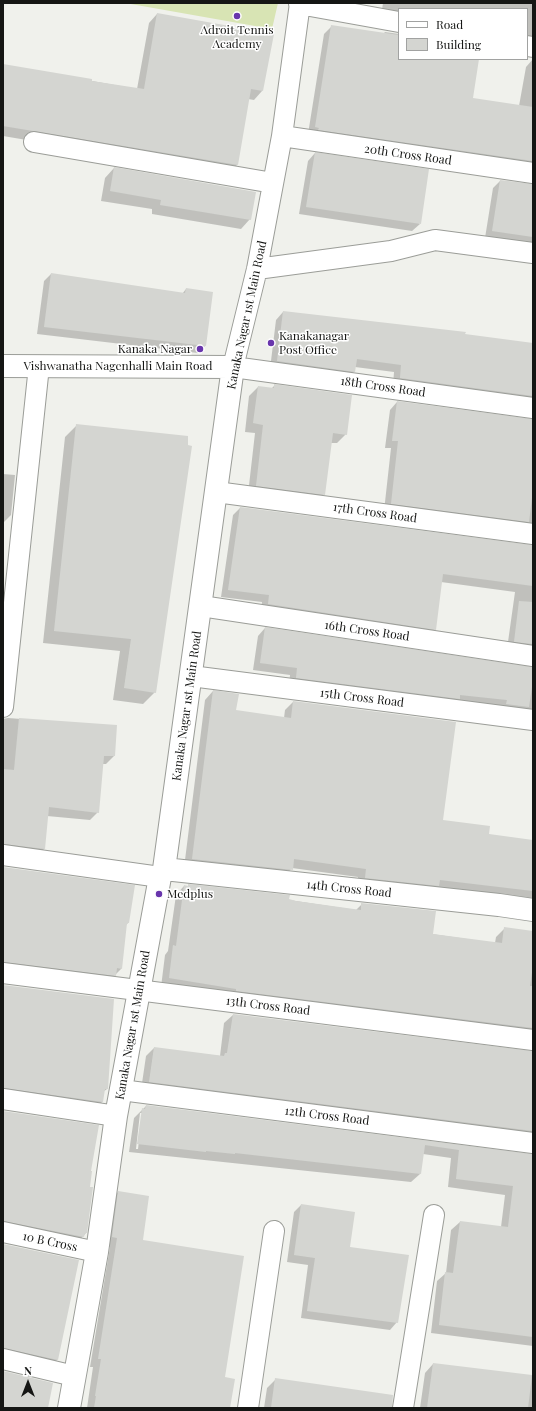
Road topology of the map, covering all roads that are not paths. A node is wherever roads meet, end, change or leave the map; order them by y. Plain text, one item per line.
1 (300, 4) edge
2 (398, 22) edge
3 (282, 136) junction
4 (34, 142) dead end
5 (533, 173) edge
6 (273, 183) junction
7 (533, 253) edge
8 (257, 269) junction
9 (3, 366) edge
10 (39, 366) junction
11 (233, 367) junction
12 (533, 408) edge
13 (216, 492) junction
14 (533, 534) edge
15 (201, 606) junction
16 (533, 656) edge
17 (191, 676) junction
18 (3, 707) edge
19 (533, 720) edge
20 (3, 855) edge
21 (162, 873) junction
22 (533, 910) edge
23 (3, 973) edge
24 (139, 990) junction
25 (533, 1040) edge
26 (121, 1090) junction
27 (3, 1098) edge
28 (116, 1116) junction
29 (533, 1143) edge
30 (434, 1215) dead end
31 (274, 1231) dead end
32 (3, 1232) edge
33 (97, 1252) junction
34 (3, 1359) edge
35 (74, 1376) junction
36 (69, 1408) edge
37 (248, 1408) edge
38 (403, 1408) edge

1 - 2 street
1 - 3 street, Kanaka Nagar 1st Main Road
3 - 5 street, 20th Cross Road
3 - 6 street, Kanaka Nagar 1st Main Road
4 - 6 street
6 - 8 street, Kanaka Nagar 1st Main Road
7 - 8 street
8 - 11 street, Kanaka Nagar 1st Main Road
9 - 10 street, Vishwanatha Nagenhalli Main Road
10 - 11 street, Vishwanatha Nagenhalli Main Road
10 - 18 street
11 - 12 street, 18th Cross Road
11 - 13 street, Kanaka Nagar 1st Main Road
13 - 14 street, 17th Cross Road
13 - 15 street, Kanaka Nagar 1st Main Road
15 - 16 street, 16th Cross Road
15 - 17 street, Kanaka Nagar 1st Main Road
17 - 19 street, 15th Cross Road
17 - 21 street, Kanaka Nagar 1st Main Road
20 - 21 street
21 - 22 street, 14th Cross Road
21 - 24 street, Kanaka Nagar 1st Main Road
23 - 24 street, 13th Cross Road
24 - 25 street, 13th Cross Road
24 - 26 street, Kanaka Nagar 1st Main Road
26 - 28 street, Kanaka Nagar 1st Main Road
26 - 29 street, 12th Cross Road
27 - 28 street
28 - 33 street, Kanaka Nagar 1st Main Road
30 - 38 street
31 - 37 street
32 - 33 street, 10 B Cross
33 - 35 street, Kanaka Nagar 1st Main Road
34 - 35 street
35 - 36 street, Kanaka Nagar 1st Main Road

